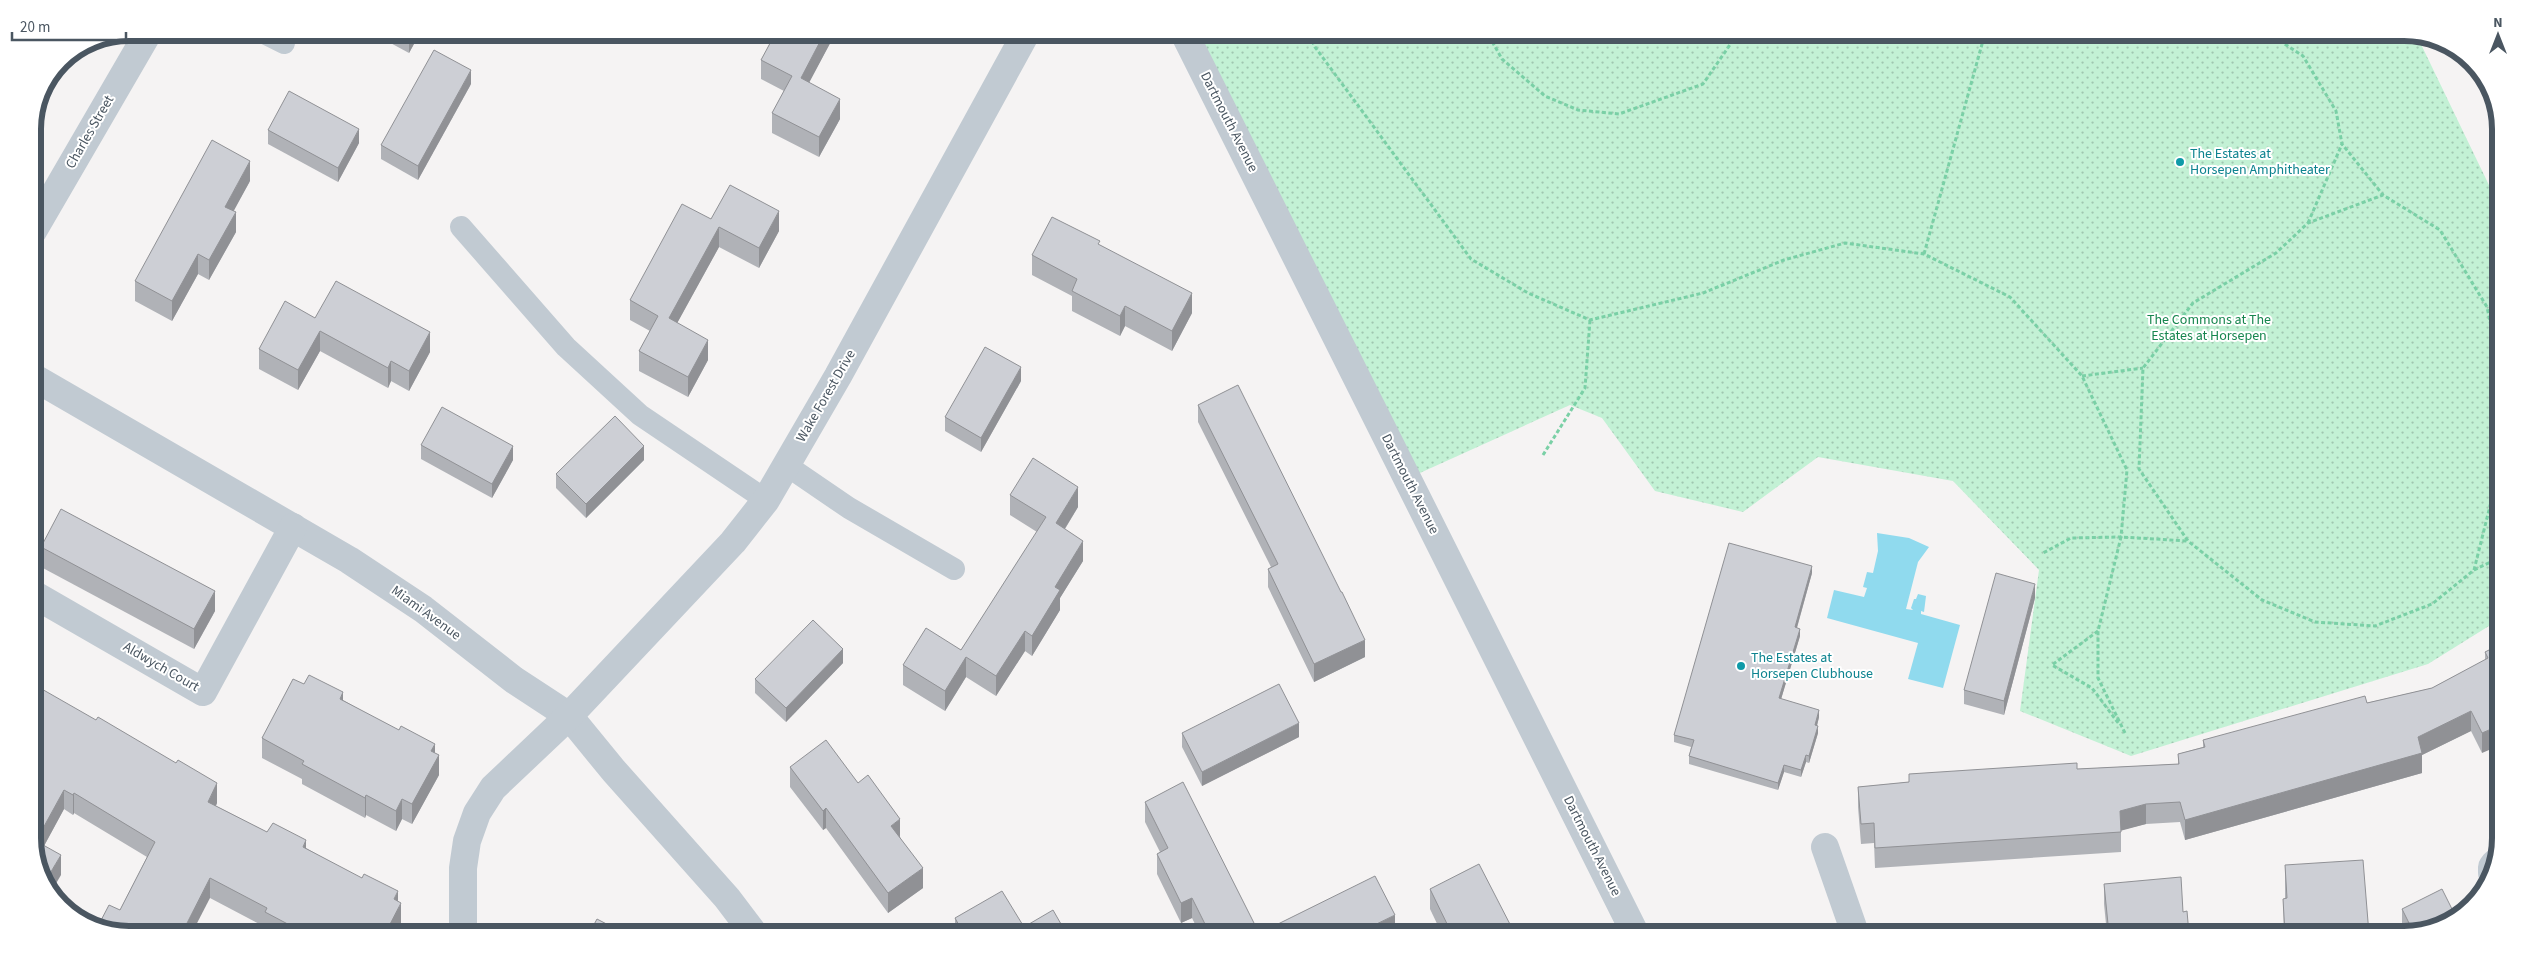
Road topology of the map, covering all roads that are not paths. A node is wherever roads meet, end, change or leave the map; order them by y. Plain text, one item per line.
1 (143, 41) edge
2 (280, 41) edge
3 (1021, 41) edge
4 (1188, 41) edge
5 (284, 43) dead end
6 (41, 217) edge
7 (461, 227) dead end
8 (41, 382) edge
9 (786, 465) junction
10 (766, 500) junction
11 (293, 527) junction
12 (954, 569) dead end
13 (41, 599) edge
14 (569, 716) junction
15 (1825, 847) dead end
16 (463, 926) edge
17 (748, 926) edge
18 (1632, 926) edge
19 (1853, 926) edge

1 - 6 street, Charles Street
2 - 5 lane
3 - 9 street, Wake Forest Drive
4 - 18 street, Dartmouth Avenue
7 - 10 lane
8 - 11 street, Miami Avenue
9 - 10 street, Wake Forest Drive
9 - 12 lane
10 - 14 street, Wake Forest Drive
11 - 13 street, Aldwych Court
11 - 14 street, Miami Avenue
14 - 16 street, Wake Forest Drive
14 - 17 street, Miami Avenue
15 - 19 street

